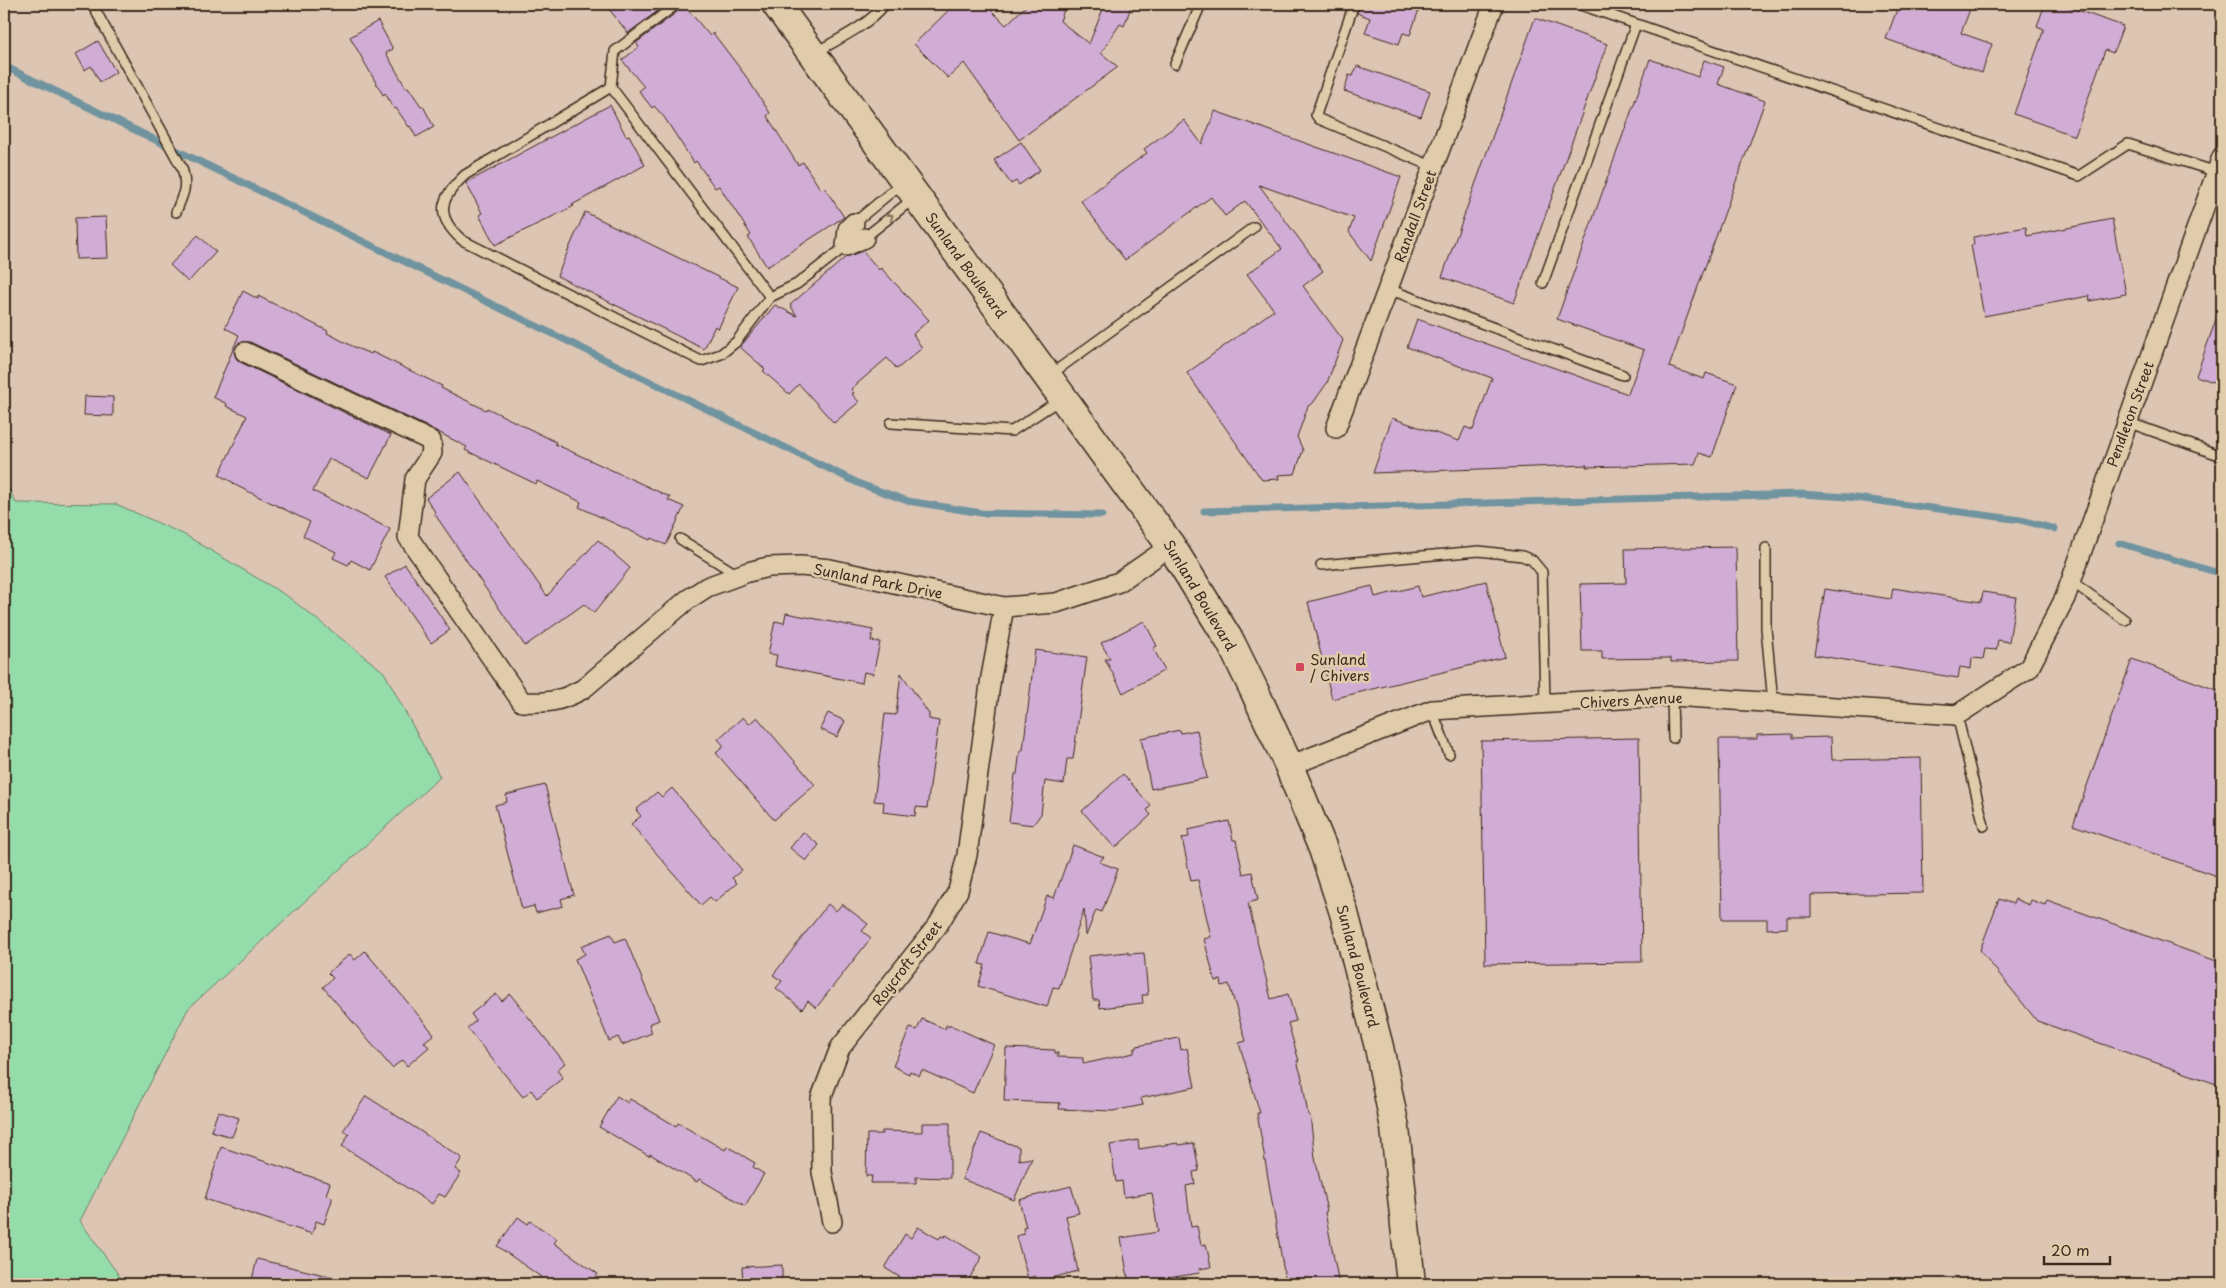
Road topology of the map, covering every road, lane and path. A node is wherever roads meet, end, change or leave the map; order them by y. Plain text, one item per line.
1 (92, 4) edge
2 (677, 4) edge
3 (776, 4) edge
4 (885, 4) edge
5 (1201, 4) edge
6 (1354, 4) edge
7 (1494, 4) edge
8 (1578, 4) edge
9 (1636, 24) junction
10 (812, 54) junction
11 (1175, 64) dead end
12 (611, 86) junction
13 (2220, 164) edge
14 (1434, 166) junction
15 (911, 189) junction
16 (176, 212) dead end
17 (1254, 227) dead end
18 (859, 231) junction
19 (846, 246) joint
20 (1543, 283) dead end
21 (1388, 289) junction
22 (770, 297) junction
23 (246, 352) dead end
24 (1623, 375) dead end
25 (1056, 387) junction
26 (2127, 422) junction
27 (891, 423) dead end
28 (1336, 428) dead end
29 (2222, 456) edge
30 (680, 540) dead end
31 (1171, 546) junction
32 (1766, 548) dead end
33 (1321, 565) dead end
34 (738, 575) junction
35 (2071, 581) junction
36 (1004, 607) junction
37 (2125, 620) dead end
38 (1672, 696) junction
39 (1773, 703) junction
40 (1545, 704) junction
41 (1432, 710) junction
42 (1957, 715) junction
43 (1673, 738) dead end
44 (1449, 754) dead end
45 (1290, 766) junction
46 (1984, 826) dead end
47 (832, 1222) dead end
48 (1411, 1284) edge

1 - 16 lane
2 - 12 lane
3 - 10 main road, Sunland Boulevard
4 - 10 lane
5 - 11 lane
6 - 14 lane
7 - 14 street, Randall Street
8 - 9 lane
9 - 13 lane
9 - 20 lane
10 - 15 main road, Sunland Boulevard
12 - 22 lane
12 - 22 lane
13 - 26 street, Pendleton Street
14 - 21 street, Randall Street
15 - 18 lane
18 -> 15 lane
15 - 25 main road, Sunland Boulevard
17 - 25 lane
18 - 19 street
19 - 22 lane
21 - 24 lane
21 - 28 street, Randall Street
23 - 34 street, Sunland Park Drive
25 - 27 lane
25 - 31 main road, Sunland Boulevard
26 - 29 lane
26 - 35 street, Pendleton Street
30 - 34 lane
31 - 36 street, Sunland Park Drive
31 - 45 main road, Sunland Boulevard
32 - 39 lane
33 - 40 lane
34 - 36 street, Sunland Park Drive
35 - 37 lane
35 - 42 street, Pendleton Street
36 - 47 street, Roycroft Street
38 - 39 street, Chivers Avenue
38 - 40 street, Chivers Avenue
38 - 43 lane
39 - 42 street, Chivers Avenue
40 - 41 street, Chivers Avenue
41 - 44 lane
41 - 45 street, Chivers Avenue
42 - 46 lane
45 - 48 main road, Sunland Boulevard

